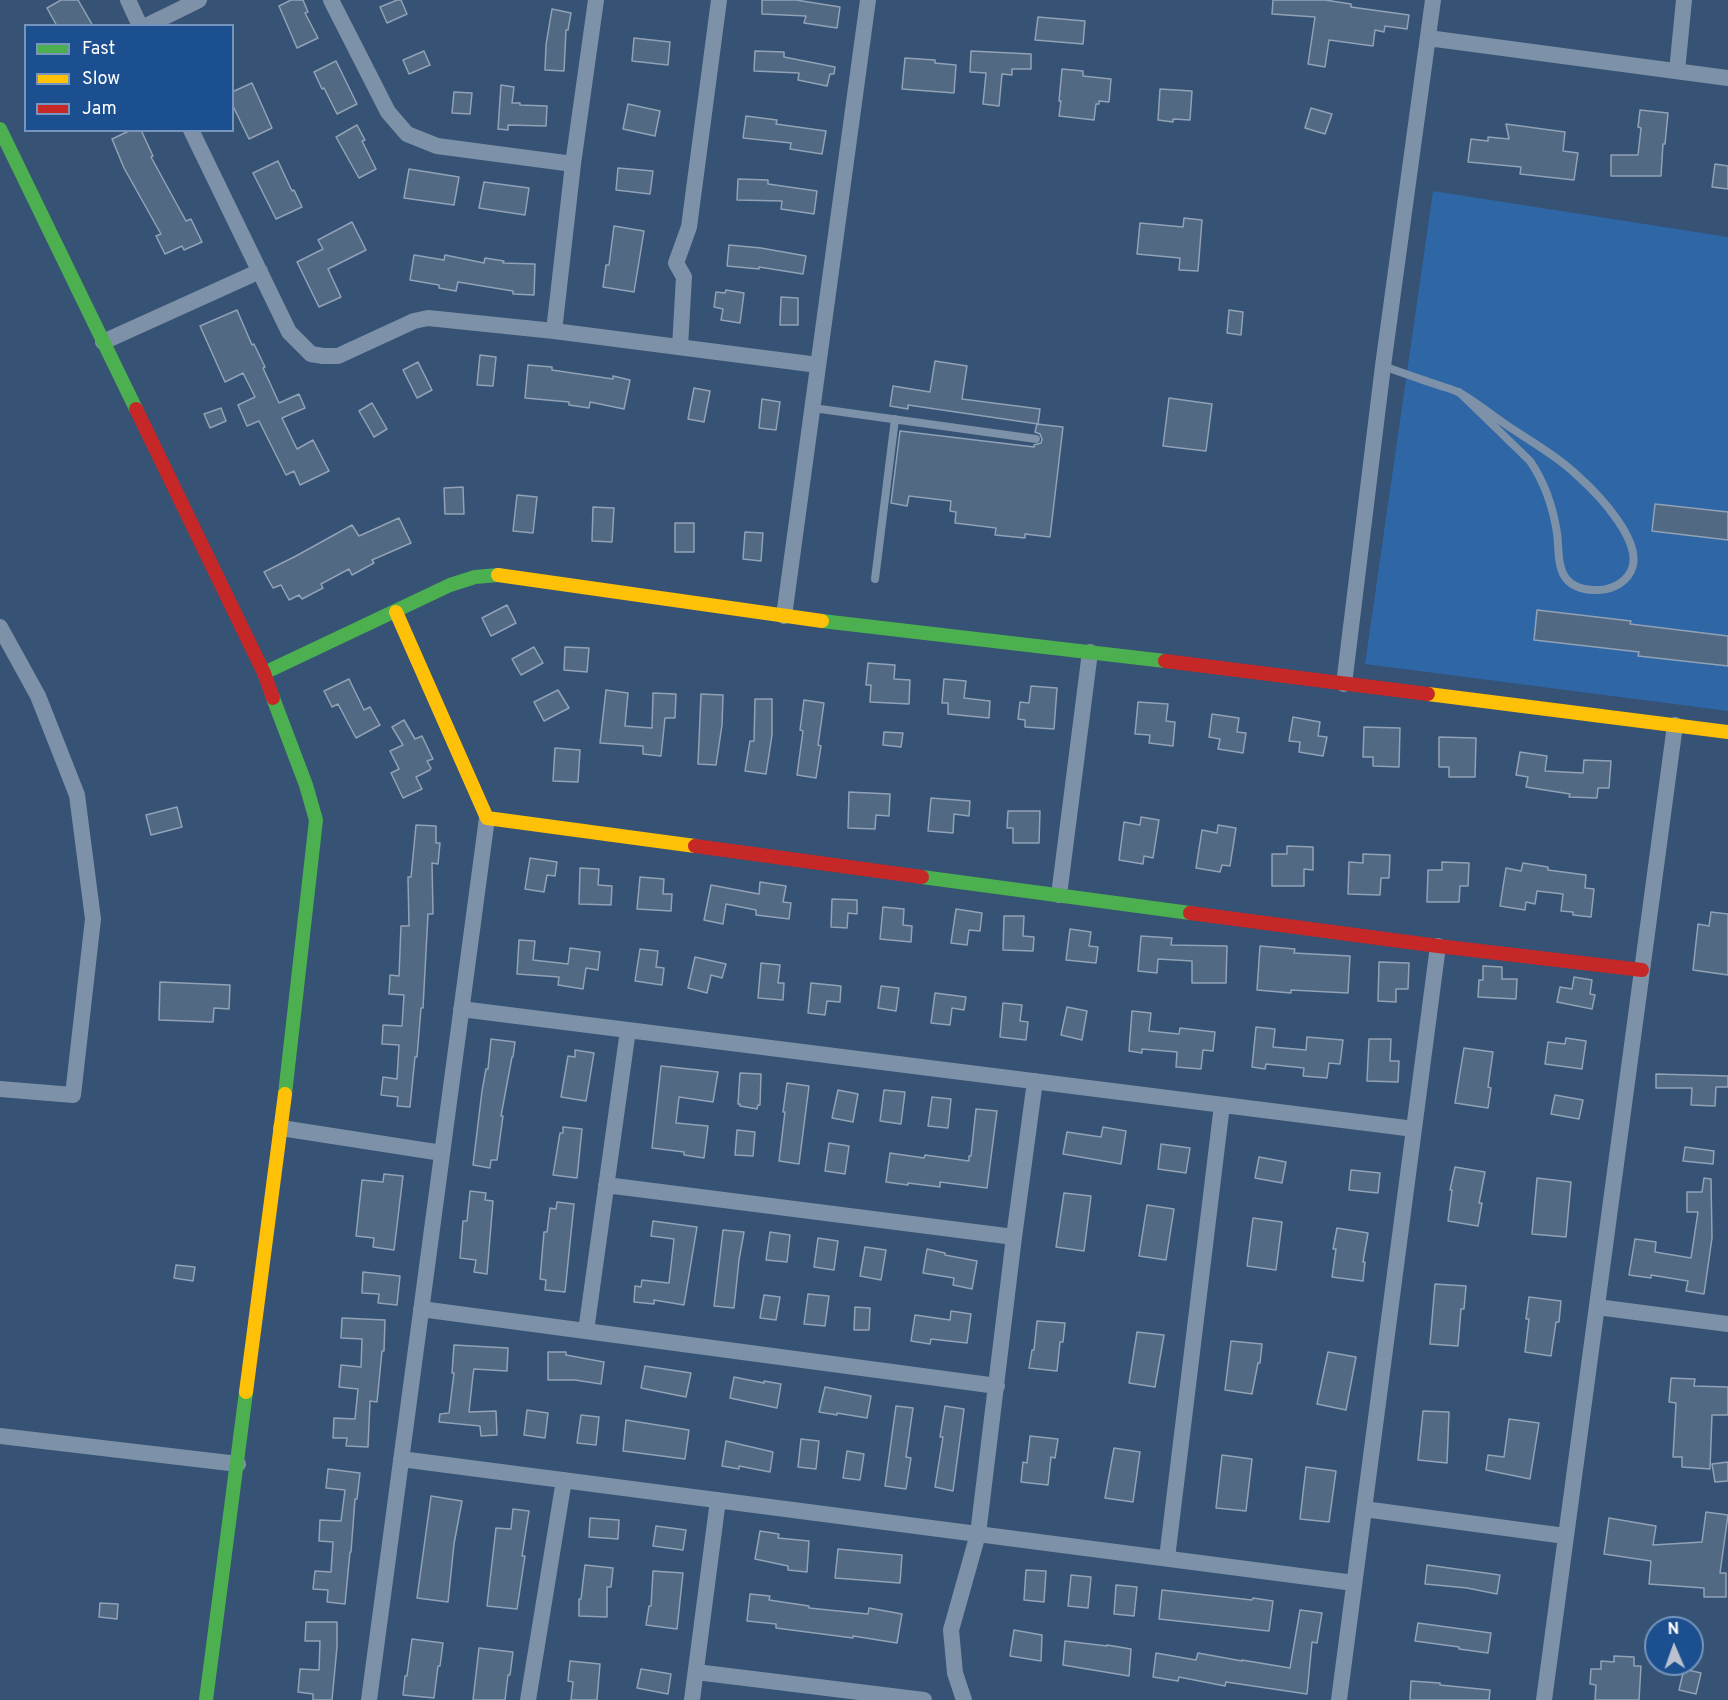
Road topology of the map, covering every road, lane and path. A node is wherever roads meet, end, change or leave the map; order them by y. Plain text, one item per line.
1 (128, 0) edge
2 (199, 0) edge
3 (331, 0) edge
4 (596, 0) edge
5 (719, 0) edge
6 (868, 0) edge
7 (1433, 0) edge
8 (1684, 0) edge
9 (139, 24) edge
10 (150, 24) edge
11 (1428, 38) junction
12 (1677, 71) junction
13 (1728, 78) edge
14 (0, 129) edge
15 (192, 132) edge
16 (573, 164) junction
17 (260, 271) junction
18 (554, 330) junction
19 (103, 342) junction
20 (680, 347) junction
21 (818, 365) junction
22 (1383, 366) junction
23 (1459, 392) junction
24 (813, 408) junction
25 (895, 419) junction
26 (1036, 440) dead end
27 (875, 579) dead end
28 (396, 612) junction
29 (784, 616) junction
30 (0, 627) edge
31 (1090, 652) junction
32 (264, 673) junction
33 (1344, 684) junction
34 (1675, 725) junction
35 (1728, 732) edge
36 (487, 818) junction
37 (1059, 895) junction
38 (1438, 946) junction
39 (1642, 970) junction
40 (461, 1009) junction
41 (628, 1030) junction
42 (1035, 1081) junction
43 (0, 1089) edge
44 (1222, 1105) junction
45 (281, 1128) junction
46 (1414, 1129) junction
47 (442, 1153) junction
48 (606, 1185) junction
49 (1014, 1237) junction
50 (1597, 1307) junction
51 (421, 1309) junction
52 (1728, 1324) edge
53 (586, 1331) junction
54 (997, 1386) junction
55 (0, 1436) edge
56 (401, 1459) junction
57 (238, 1464) junction
58 (564, 1480) junction
59 (718, 1500) junction
60 (1364, 1509) junction
61 (978, 1534) junction
62 (1565, 1536) junction
63 (1167, 1558) junction
64 (1354, 1583) junction
65 (696, 1672) junction
66 (206, 1700) edge
67 (369, 1700) edge
68 (528, 1700) edge
69 (692, 1700) edge
70 (924, 1700) edge
71 (964, 1700) edge
72 (1339, 1700) edge
73 (1544, 1700) edge

1 - 9 street
2 - 10 street
3 - 16 street
4 - 16 street
5 - 20 street
6 - 21 street
7 - 11 street
8 - 12 street
11 - 12 street
11 - 22 street
12 - 13 street
14 - 19 street
15 - 17 street
16 - 18 street
17 - 18 street
17 - 19 street
18 - 20 street
19 - 32 street
20 - 21 street
21 - 24 street
22 - 23 lane
22 - 33 street
23 - 23 lane
24 - 25 lane
24 - 29 street
25 - 26 lane
25 - 27 lane
28 - 29 street
28 - 32 street
28 - 36 street
29 - 31 street
30 - 43 street
31 - 33 street
31 - 37 street
32 - 45 street
33 - 34 street
34 - 35 street
34 - 39 street
36 - 37 street
36 - 40 street
37 - 38 street
38 - 39 street
38 - 46 street
39 - 50 street
40 - 41 street
40 - 47 street
41 - 42 street
41 - 48 street
42 - 44 street
42 - 49 street
44 - 46 street
44 - 63 street
45 - 47 street
45 - 57 street
46 - 60 street
47 - 51 street
48 - 49 street
48 - 53 street
49 - 54 street
50 - 52 street
50 - 62 street
51 - 53 street
51 - 56 street
53 - 54 street
54 - 61 street
55 - 57 street
56 - 58 street
56 - 67 street
57 - 66 street
58 - 59 street
58 - 68 street
59 - 61 street
59 - 65 street
60 - 62 street
60 - 64 street
61 - 63 street
61 - 71 street
62 - 73 street
63 - 64 street
64 - 72 street
65 - 69 street
65 - 70 street

